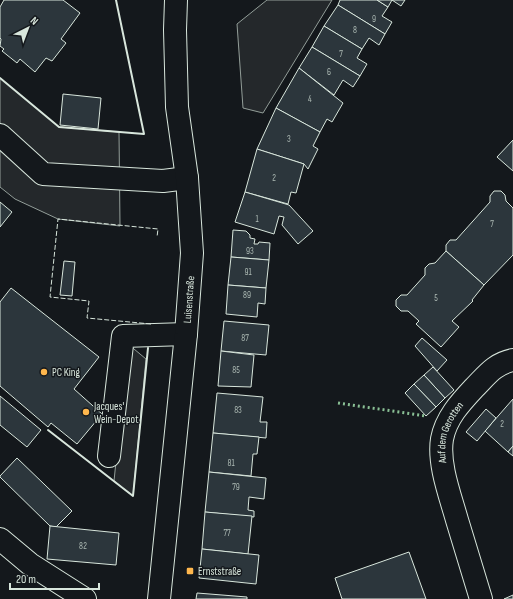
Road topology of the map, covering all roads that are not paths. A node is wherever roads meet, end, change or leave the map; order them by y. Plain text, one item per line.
1 (176, 0) edge
2 (0, 135) edge
3 (187, 178) junction
4 (186, 334) junction
5 (513, 360) edge
6 (108, 456) dead end
7 (0, 539) edge
8 (85, 599) edge
9 (159, 599) edge
10 (481, 599) edge

1 - 3 main road, Luisenstraße
2 - 3 main road
3 - 4 main road, Luisenstraße
4 - 6 main road
4 - 9 main road, Luisenstraße
5 - 10 main road, Auf dem Gerotten
7 - 8 main road

